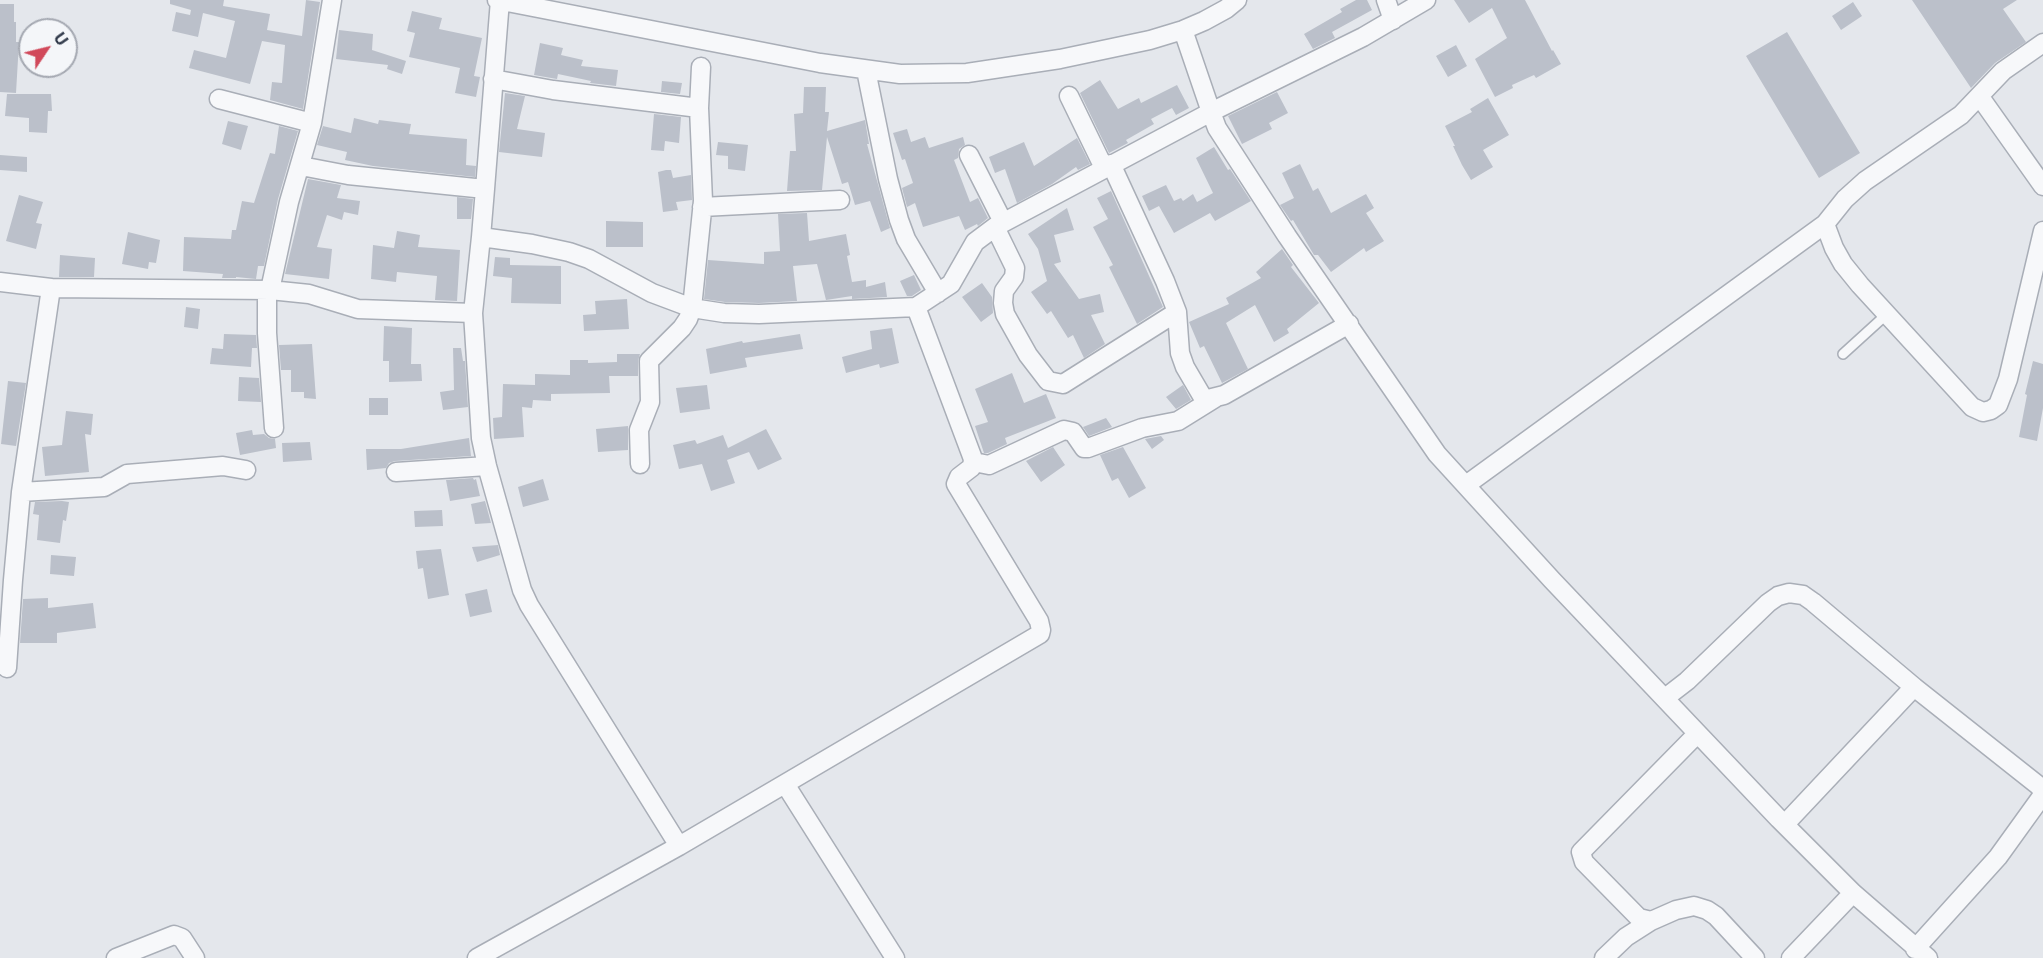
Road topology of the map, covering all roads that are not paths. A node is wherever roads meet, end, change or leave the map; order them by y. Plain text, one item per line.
1 (332, 0) edge
2 (498, 0) edge
3 (1237, 0) edge
4 (1386, 0) edge
5 (1426, 0) edge
6 (1394, 20) junction
7 (1183, 30) junction
8 (2043, 43) edge
9 (701, 67) dead end
10 (867, 70) junction
11 (493, 79) junction
12 (1069, 96) dead end
13 (1980, 97) junction
14 (219, 99) dead end
15 (699, 108) junction
16 (1211, 112) junction
17 (312, 123) junction
18 (969, 155) dead end
19 (301, 166) junction
20 (1108, 166) junction
21 (2043, 186) edge
22 (485, 189) junction
23 (840, 200) dead end
24 (702, 207) junction
25 (1825, 224) junction
26 (999, 225) junction
27 (2043, 231) edge
28 (482, 237) junction
29 (0, 282) edge
30 (51, 288) junction
31 (269, 290) junction
32 (938, 293) junction
33 (916, 307) junction
34 (692, 308) junction
35 (1178, 312) junction
36 (473, 313) junction
37 (1887, 314) junction
38 (1348, 324) junction
39 (1843, 354) dead end
40 (1215, 398) junction
41 (274, 428) dead end
42 (974, 462) junction
43 (640, 464) dead end
44 (487, 466) junction
45 (246, 470) dead end
46 (396, 472) dead end
47 (1466, 485) junction
48 (21, 492) junction
49 (7, 668) dead end
50 (1914, 687) junction
51 (1665, 698) junction
52 (1697, 734) junction
53 (785, 784) junction
54 (1785, 824) junction
55 (679, 846) junction
56 (1853, 893) junction
57 (1651, 921) junction
58 (1921, 953) edge
59 (116, 958) edge
60 (195, 958) edge
61 (477, 958) edge
62 (895, 958) edge
63 (1604, 958) edge
64 (1755, 958) edge
65 (1791, 958) edge

1 - 17 street
2 - 10 street
2 - 11 street
3 - 7 street
4 - 6 street
5 - 6 street
6 - 16 street
7 - 10 street
7 - 16 street
8 - 13 street
9 - 15 street
10 - 32 street
11 - 15 street
11 - 22 street
12 - 20 street
13 - 21 street
13 - 25 street
14 - 17 street
15 - 24 street
16 - 20 street
16 - 38 street
17 - 19 street
18 - 26 street
19 - 22 street
19 - 31 street
20 - 26 street
20 - 35 street
22 - 28 street
23 - 24 street
24 - 34 street
25 - 37 street
25 - 47 street
26 - 32 street
26 - 35 street
27 - 37 street
28 - 34 street
28 - 36 street
29 - 30 street
30 - 31 street
30 - 48 street
31 - 36 street
31 - 41 street
32 - 33 street
33 - 34 street
33 - 42 street
34 - 43 street
35 - 40 street
36 - 44 street
37 - 39 lane
38 - 40 street
38 - 47 street
40 - 42 street
42 - 53 street
44 - 46 street
44 - 55 street
45 - 48 street
47 - 51 street
48 - 49 street
50 - 51 street
50 - 54 street
50 - 58 street
51 - 52 street
52 - 54 street
52 - 57 street
53 - 55 street
53 - 62 street
54 - 56 street
55 - 61 street
56 - 58 street
56 - 65 street
57 - 63 street
57 - 64 street
59 - 60 street

